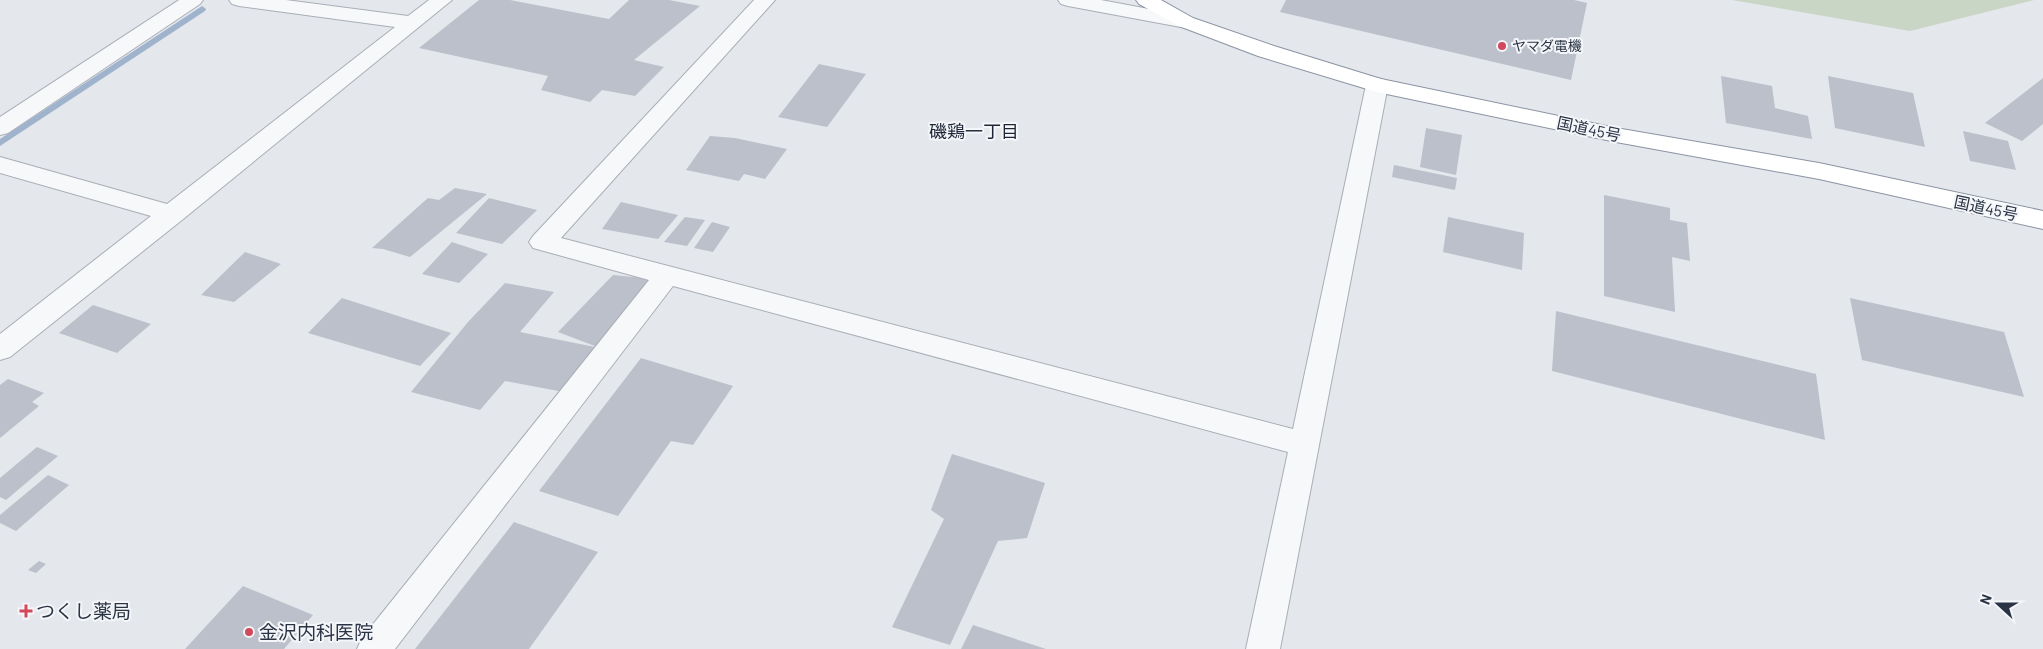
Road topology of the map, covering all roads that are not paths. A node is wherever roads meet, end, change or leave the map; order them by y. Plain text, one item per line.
1 (193, 0) edge
2 (240, 0) edge
3 (442, 0) edge
4 (765, 0) edge
5 (1068, 0) edge
6 (1146, 0) edge
7 (1186, 22) junction
8 (414, 23) junction
9 (1377, 85) junction
10 (0, 128) edge
11 (0, 165) edge
12 (173, 214) junction
13 (2043, 220) edge
14 (668, 275) junction
15 (0, 349) edge
16 (1304, 444) junction
17 (374, 649) edge
18 (1262, 649) edge

1 - 10 street
2 - 8 street
3 - 8 street
4 - 14 street
5 - 7 street
6 - 7 highway, 国道45号
7 - 9 highway, 国道45号
8 - 12 street
9 - 13 highway, 国道45号
9 - 16 street
11 - 12 street
12 - 15 street
14 - 16 street
14 - 17 street
16 - 18 street

